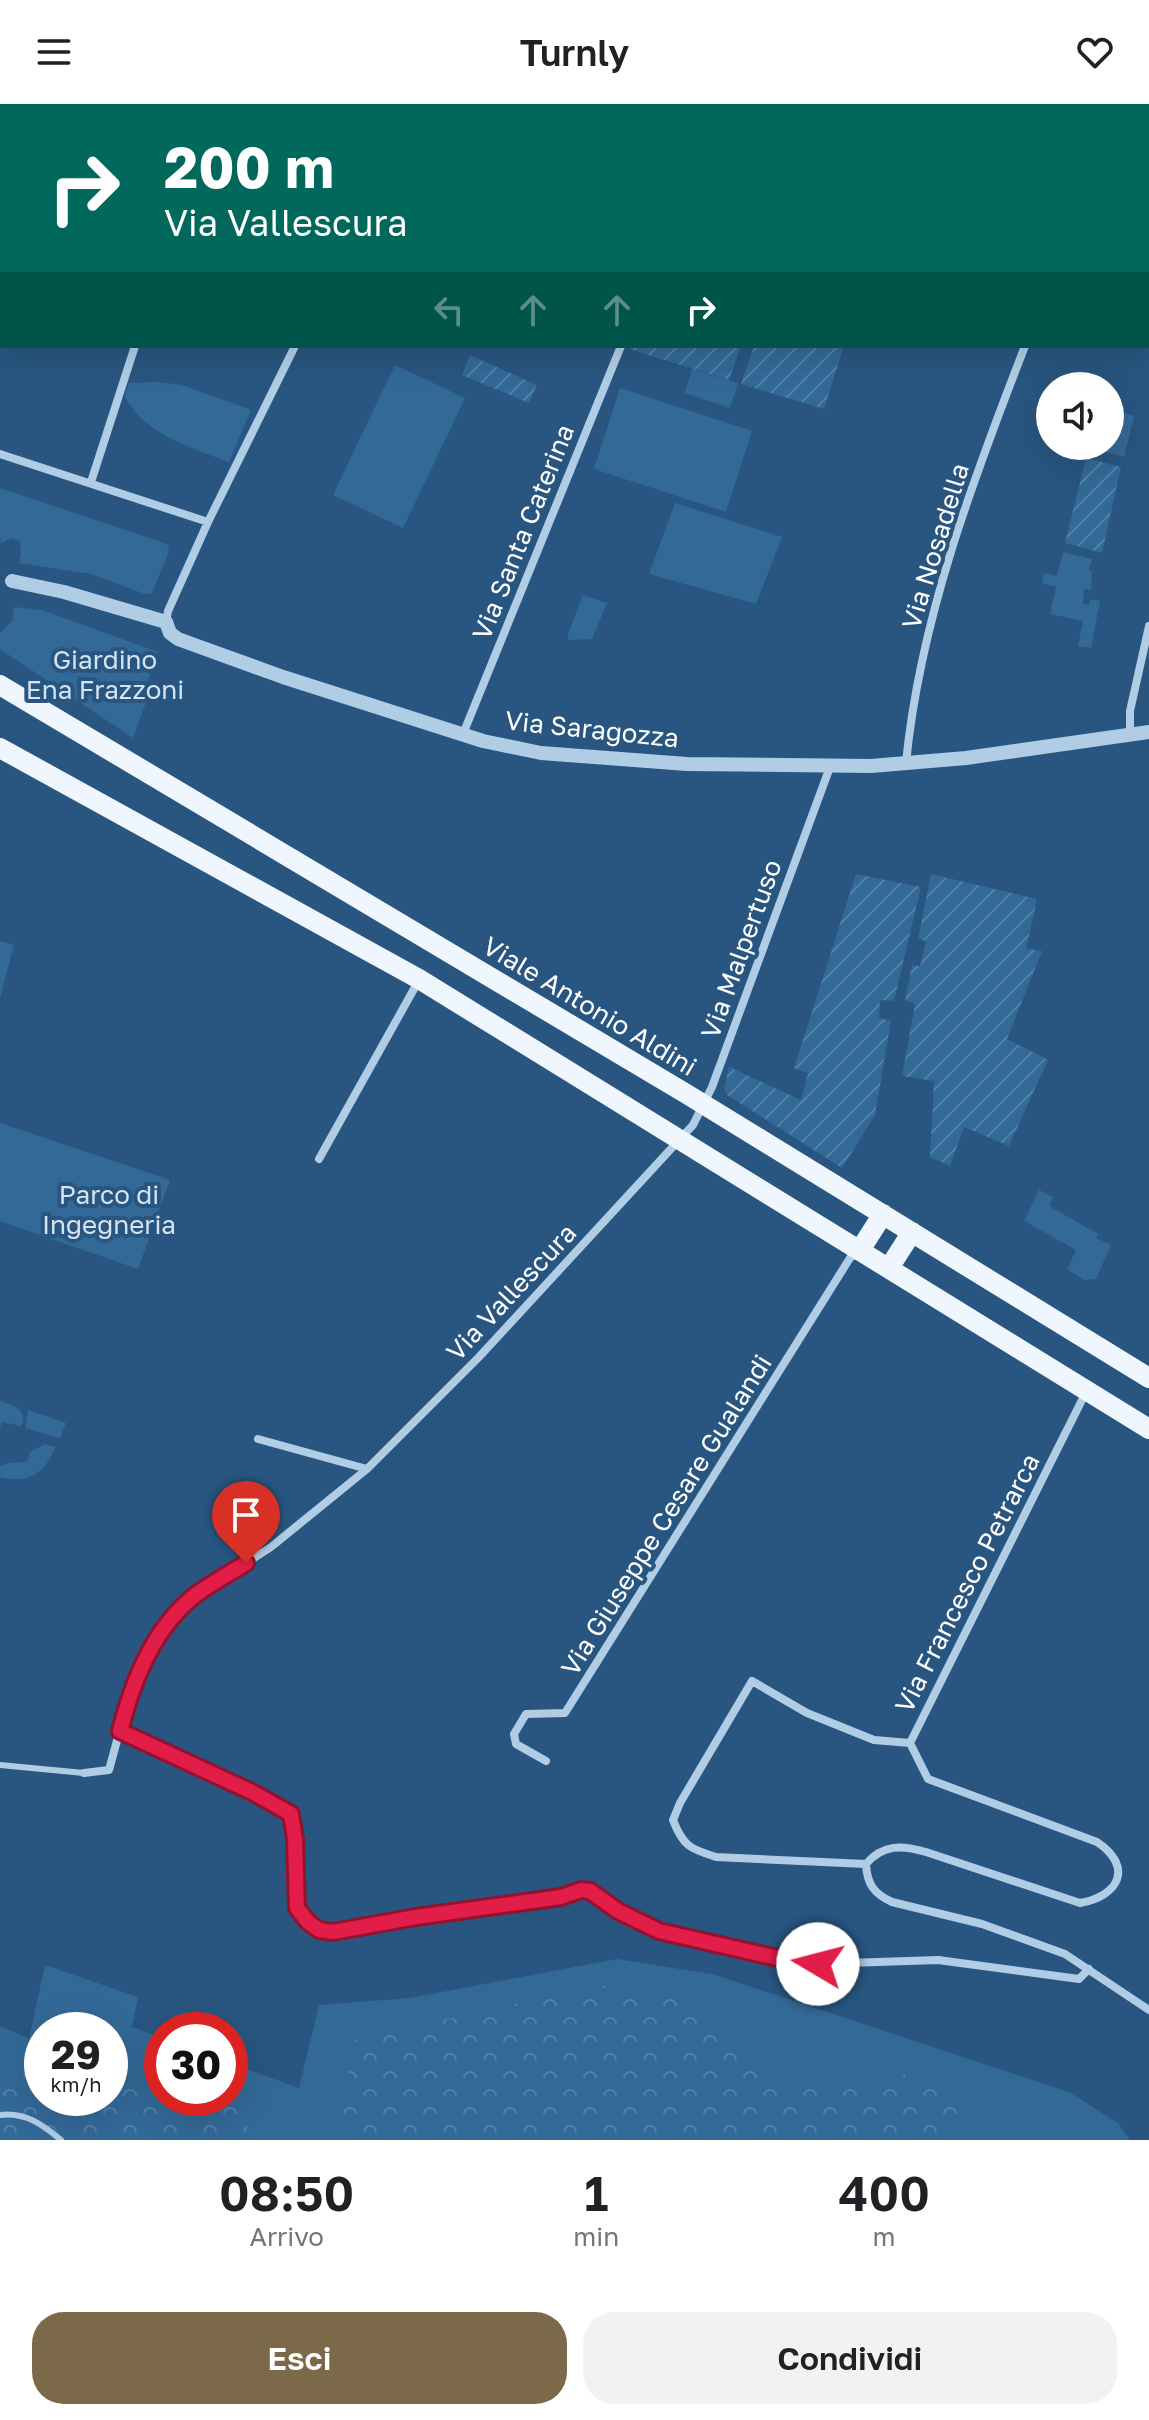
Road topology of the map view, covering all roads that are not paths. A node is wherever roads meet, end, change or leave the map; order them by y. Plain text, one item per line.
1 (134, 348) edge
2 (294, 348) edge
3 (620, 348) edge
4 (1024, 348) edge
5 (0, 454) edge
6 (91, 482) junction
7 (208, 522) junction
8 (12, 581) dead end
9 (166, 622) junction
10 (1149, 626) edge
11 (0, 685) edge
12 (1149, 732) edge
13 (463, 734) junction
14 (1130, 735) junction
15 (0, 748) edge
16 (906, 764) junction
17 (830, 767) junction
18 (419, 979) junction
19 (703, 1104) junction
20 (680, 1139) junction
21 (319, 1159) dead end
22 (883, 1214) junction
23 (912, 1232) junction
24 (860, 1250) junction
25 (889, 1268) junction
26 (1149, 1378) edge
27 (1087, 1390) junction
28 (1149, 1429) edge
29 (258, 1439) dead end
30 (367, 1469) junction
31 (120, 1731) junction
32 (910, 1743) junction
33 (546, 1761) dead end
34 (0, 1765) edge
35 (84, 1773) joint
36 (866, 1864) junction
37 (1089, 1969) junction
38 (1149, 2010) edge
39 (0, 2115) edge
40 (61, 2140) edge

1 - 6 street
2 - 7 street
3 - 13 street, Via Santa Caterina
4 - 16 street, Via Nosadella
5 - 6 street
6 - 7 street
7 - 9 street
8 - 9 street, Via Saragozza
9 - 13 street, Via Saragozza
10 - 14 street
11 - 19 main road, Viale Antonio Aldini
12 - 14 street, Via Saragozza
13 - 17 street, Via Saragozza
14 - 16 street, Via Saragozza
15 - 18 main road
16 - 17 street, Via Saragozza
17 - 19 street, Via Malpertuso
18 - 20 main road
18 - 21 street
19 - 20 street, Via Malpertuso
19 - 22 main road, Viale Antonio Aldini
20 - 24 main road
20 - 30 street, Via Vallescura
22 - 23 main road, Viale Antonio Aldini
22 - 24 main road
23 - 25 main road
23 - 26 main road, Viale Antonio Aldini
24 - 25 main road
24 - 33 street, Via Giuseppe Cesare Gualandi
25 - 27 main road
27 - 28 main road
27 - 32 street, Via Francesco Petrarca
29 - 30 street
30 - 31 street, Via Vallescura
31 - 35 street, Via Vallescura
31 - 37 street
32 - 36 street, Via Francesco Petrarca
32 - 36 street
34 - 35 lane, Via Vallescura
36 - 37 street
37 - 38 street
39 - 40 lane

